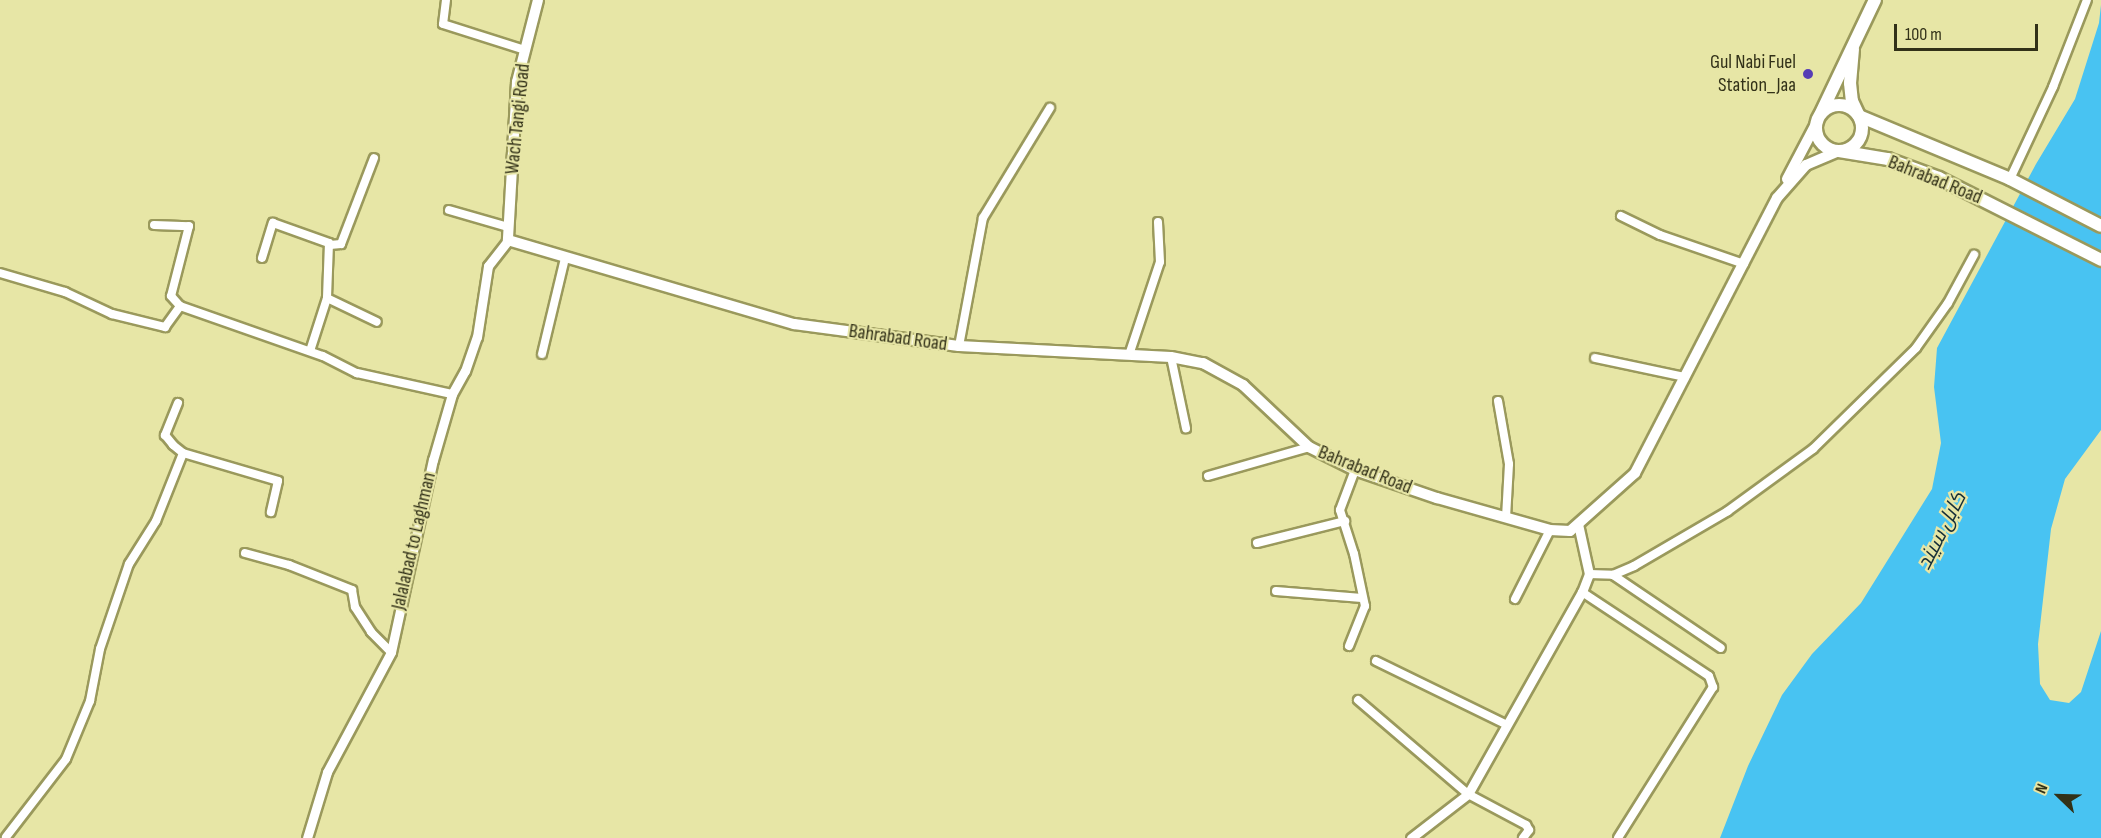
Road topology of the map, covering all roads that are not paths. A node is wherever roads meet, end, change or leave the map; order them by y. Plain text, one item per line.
1 (446, 0) edge
2 (538, 0) edge
3 (1875, 0) edge
4 (2087, 0) edge
5 (1853, 49) junction
6 (525, 50) junction
7 (1050, 108) dead end
8 (1859, 116) junction
9 (1819, 118) junction
10 (1839, 151) junction
11 (374, 158) dead end
12 (2015, 181) junction
13 (1777, 198) junction
14 (449, 210) dead end
15 (1621, 216) dead end
16 (1158, 222) dead end
17 (154, 225) dead end
18 (2101, 226) edge
19 (508, 227) junction
20 (508, 240) junction
21 (330, 245) junction
22 (1974, 255) dead end
23 (262, 258) dead end
24 (565, 258) junction
25 (2101, 260) edge
26 (1744, 264) junction
27 (0, 273) edge
28 (327, 298) junction
29 (180, 306) junction
30 (377, 322) dead end
31 (959, 346) junction
32 (310, 351) junction
33 (542, 354) dead end
34 (1129, 355) junction
35 (1171, 357) junction
36 (1595, 358) dead end
37 (1685, 377) junction
38 (452, 394) junction
39 (1498, 400) dead end
40 (178, 403) dead end
41 (1186, 428) dead end
42 (1309, 447) junction
43 (183, 453) junction
44 (1355, 470) junction
45 (1208, 476) dead end
46 (271, 512) dead end
47 (1506, 517) junction
48 (1345, 521) junction
49 (1578, 524) junction
50 (1550, 530) junction
51 (1257, 543) dead end
52 (245, 554) dead end
53 (1590, 574) junction
54 (1612, 575) junction
55 (1276, 591) dead end
56 (1582, 592) junction
57 (1362, 598) junction
58 (1515, 599) dead end
59 (1349, 646) dead end
60 (1721, 648) dead end
61 (391, 652) junction
62 (1376, 661) dead end
63 (1358, 700) dead end
64 (1507, 725) junction
65 (1468, 794) junction
66 (5, 838) edge
67 (307, 838) edge
68 (1411, 838) edge
69 (1523, 838) edge
70 (1618, 838) edge

1 - 6 street
2 - 6 main road, Wach Tangi Road
3 - 5 main road
4 - 12 street
5 - 8 main road
5 - 9 main road
6 - 19 main road, Wach Tangi Road
7 - 31 street
8 - 9 main road
8 - 10 main road
8 - 12 main road
9 - 10 main road
9 - 13 main road
10 - 13 main road, Bahrabad Road
10 - 25 main road, Bahrabad Road
11 - 21 street
12 - 18 main road
13 - 26 main road, Bahrabad Road
14 - 19 street
15 - 26 street
16 - 34 street
17 - 29 street
19 - 20 main road, Wach Tangi Road
20 - 24 main road, Bahrabad Road
20 - 38 street, Jalalabad to Laghman
21 - 23 street
21 - 28 street
22 - 54 street
24 - 31 main road, Bahrabad Road
24 - 33 street
26 - 37 main road, Bahrabad Road
27 - 29 street
28 - 30 street
28 - 32 street
29 - 32 street
31 - 34 main road, Bahrabad Road
32 - 38 street
34 - 35 main road, Bahrabad Road
35 - 41 street
35 - 42 main road, Bahrabad Road
36 - 37 street
37 - 49 main road, Bahrabad Road
38 - 61 street, Jalalabad to Laghman
39 - 47 street
40 - 43 street
42 - 44 main road, Bahrabad Road
42 - 45 street
43 - 46 street
43 - 66 street
44 - 47 main road, Bahrabad Road
44 - 48 street
47 - 50 main road, Bahrabad Road
48 - 51 street
48 - 57 street
49 - 50 main road, Bahrabad Road
49 - 53 street
50 - 58 street
52 - 61 street
53 - 54 street
53 - 56 street
54 - 60 street
55 - 57 street
56 - 64 street
56 - 70 street
57 - 59 street
61 - 67 street, Jalalabad to Laghman
62 - 64 street
63 - 65 street
64 - 65 street
65 - 68 street
65 - 69 street

